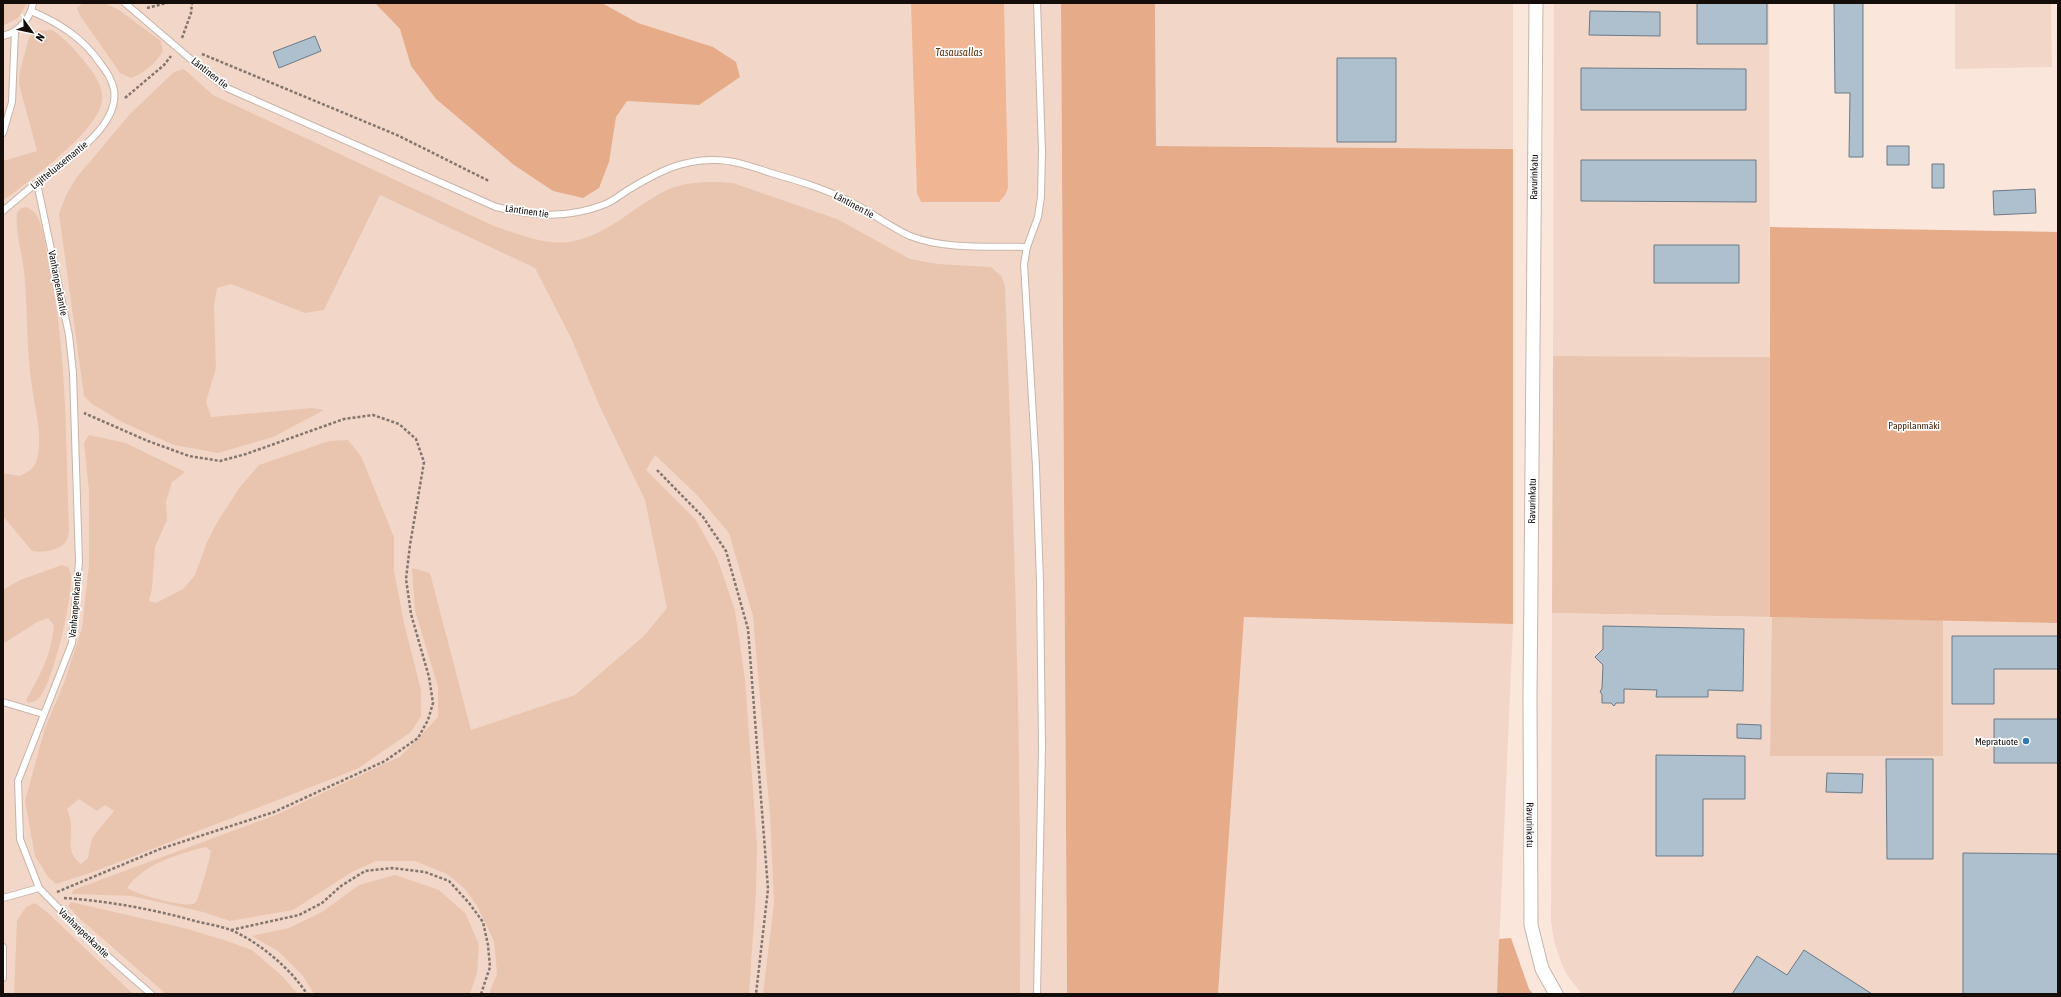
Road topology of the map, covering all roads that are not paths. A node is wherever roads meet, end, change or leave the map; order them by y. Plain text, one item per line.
1 (40, 3) edge
2 (125, 3) edge
3 (1037, 3) edge
4 (1536, 3) edge
5 (32, 6) edge
6 (15, 31) junction
7 (3, 36) edge
8 (3, 133) edge
9 (37, 183) junction
10 (3, 211) edge
11 (1027, 247) junction
12 (3, 702) edge
13 (43, 714) junction
14 (38, 888) junction
15 (3, 898) edge
16 (3, 947) edge
17 (3, 978) edge
18 (150, 994) edge
19 (1037, 994) edge
20 (1556, 994) edge

1 - 5 lane
2 - 11 lane, Läntinen tie
3 - 11 lane
4 - 20 street, Ravurinkatu
5 - 6 lane
5 - 9 lane, Lajitteluasemantie
6 - 7 lane
6 - 8 lane
9 - 10 lane, Lajitteluasemantie
9 - 13 lane, Vanhanpenkantie
11 - 19 lane
12 - 13 lane
13 - 14 lane, Vanhanpenkantie
14 - 15 lane
14 - 18 lane, Vanhanpenkantie
16 - 17 lane

